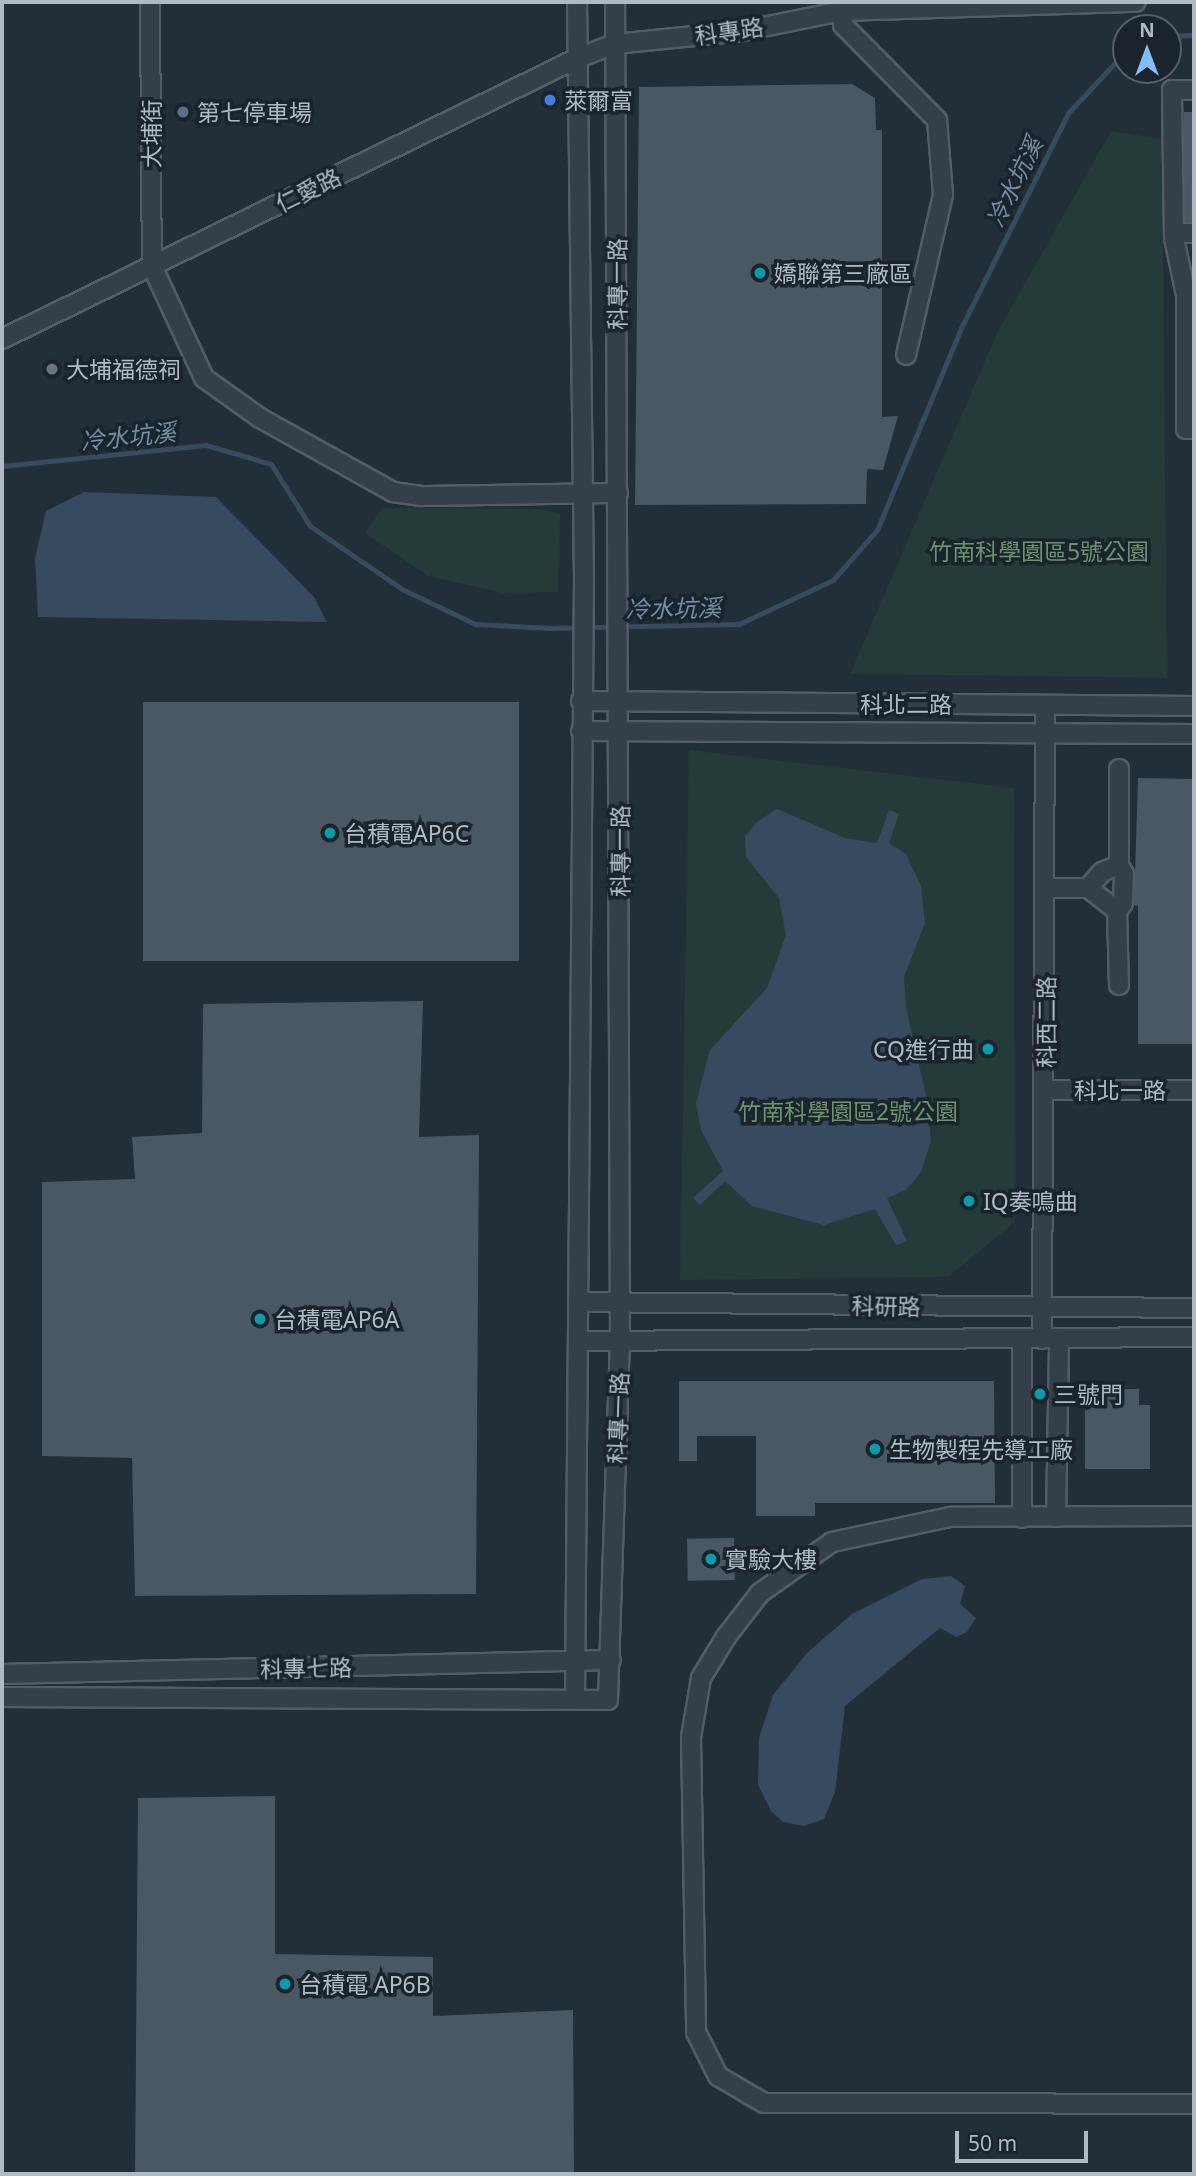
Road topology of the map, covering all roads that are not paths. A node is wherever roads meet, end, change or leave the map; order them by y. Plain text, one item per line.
1 (149, 2) edge
2 (578, 2) edge
3 (615, 2) edge
4 (1136, 2) edge
5 (842, 11) junction
6 (615, 44) junction
7 (578, 58) junction
8 (1194, 90) edge
9 (1174, 233) junction
10 (1194, 233) edge
11 (152, 266) junction
12 (1190, 295) edge
13 (2, 339) edge
14 (906, 355) dead end
15 (1194, 429) edge
16 (583, 493) junction
17 (618, 493) junction
18 (581, 701) junction
19 (618, 702) junction
20 (1045, 705) junction
21 (1194, 706) edge
22 (581, 730) junction
23 (620, 733) junction
24 (1046, 734) junction
25 (1194, 734) edge
26 (1119, 769) dead end
27 (1119, 865) junction
28 (1046, 888) junction
29 (1088, 888) junction
30 (1117, 911) junction
31 (1119, 985) dead end
32 (1046, 1090) junction
33 (1194, 1090) edge
34 (620, 1301) junction
35 (578, 1302) junction
36 (1042, 1308) junction
37 (1194, 1308) edge
38 (1194, 1337) edge
39 (1022, 1339) junction
40 (1050, 1339) junction
41 (579, 1341) junction
42 (620, 1341) junction
43 (1194, 1516) edge
44 (1056, 1517) junction
45 (1023, 1518) junction
46 (611, 1660) junction
47 (575, 1661) junction
48 (2, 1674) edge
49 (2, 1697) edge
50 (575, 1699) junction
51 (608, 1699) joint
52 (1194, 2104) edge

1 - 11 street, 大埔街
2 - 7 street, 科專一路
3 - 6 street, 科專一路
4 - 5 street, 科專路
5 - 6 street, 科專路
5 - 14 street
6 - 7 street, 仁愛路
6 - 17 street, 科專一路
7 - 11 street, 仁愛路
7 - 16 street, 科專一路
8 - 9 street
9 - 10 street
9 - 12 street
11 - 13 street, 仁愛路
11 - 16 street
12 - 15 street
16 - 17 street
16 - 18 street, 科專一路
17 - 19 street, 科專一路
18 - 19 street, 科北二路
18 - 22 street, 科專一路
19 - 20 street, 科北二路
19 - 23 street, 科專一路
20 - 21 street, 科北二路
20 - 24 street, 科西二路
22 - 23 street, 科北二路
22 - 35 street, 科專一路
23 - 24 street, 科北二路
23 - 34 street, 科專一路
24 - 25 street, 科北二路
24 - 28 street, 科西二路
26 - 27 street
27 - 29 street
27 - 30 street
28 - 29 street
28 - 32 street, 科西二路
29 - 30 street
30 - 31 street
32 - 33 street, 科北一路
32 - 36 street, 科西二路
34 - 35 street, 科研路
34 - 36 street, 科研路
34 - 42 street, 科專一路
35 - 41 street, 科專一路
36 - 37 street, 科研路
36 - 40 street, 科西二路
38 - 40 street, 科研路
39 - 40 street, 科研路
39 - 42 street, 科研路
39 - 45 street
40 - 44 street, 科西二路
41 - 42 street, 科研路
41 - 47 street, 科專一路
42 - 46 street, 科專一路
43 - 44 street
44 - 45 street
45 - 52 street
46 - 47 street, 科專七路
46 - 51 street, 科專一路
47 - 48 street, 科專七路
47 - 50 street, 科專一路
49 - 50 street, 科專七路
50 - 51 street, 科專七路

